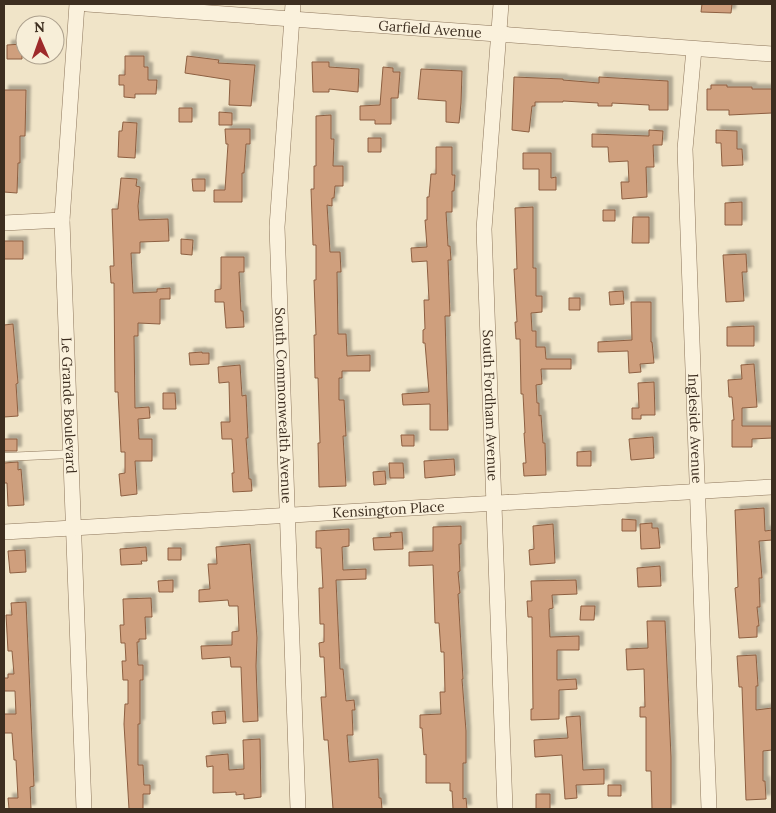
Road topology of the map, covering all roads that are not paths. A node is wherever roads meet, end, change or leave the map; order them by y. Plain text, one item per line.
1 (77, 4) edge
2 (87, 4) edge
3 (292, 4) edge
4 (501, 4) edge
5 (291, 20) junction
6 (499, 35) junction
7 (694, 49) junction
8 (772, 54) edge
9 (62, 220) junction
10 (4, 223) edge
11 (71, 454) junction
12 (4, 458) edge
13 (772, 487) edge
14 (698, 492) junction
15 (494, 504) junction
16 (288, 516) junction
17 (74, 529) junction
18 (4, 532) edge
19 (84, 809) edge
20 (298, 809) edge
21 (505, 809) edge
22 (709, 809) edge

1 - 9 street, Le Grande Boulevard
2 - 5 street, Garfield Avenue
3 - 5 street, South Commonwealth Avenue
4 - 6 street, South Fordham Avenue
5 - 6 street, Garfield Avenue
5 - 16 street, South Commonwealth Avenue
6 - 7 street, Garfield Avenue
6 - 15 street, South Fordham Avenue
7 - 8 street, Garfield Avenue
7 - 14 street, Ingleside Avenue
9 - 10 street
9 - 11 street, Le Grande Boulevard
11 - 12 lane
11 - 17 street, Le Grande Boulevard
13 - 14 street, Kensington Place
14 - 15 street, Kensington Place
14 - 22 street, Ingleside Avenue
15 - 16 street, Kensington Place
15 - 21 street, South Fordham Avenue
16 - 17 street, Kensington Place
16 - 20 street, South Commonwealth Avenue
17 - 18 street, Kensington Place
17 - 19 street, Le Grande Boulevard

